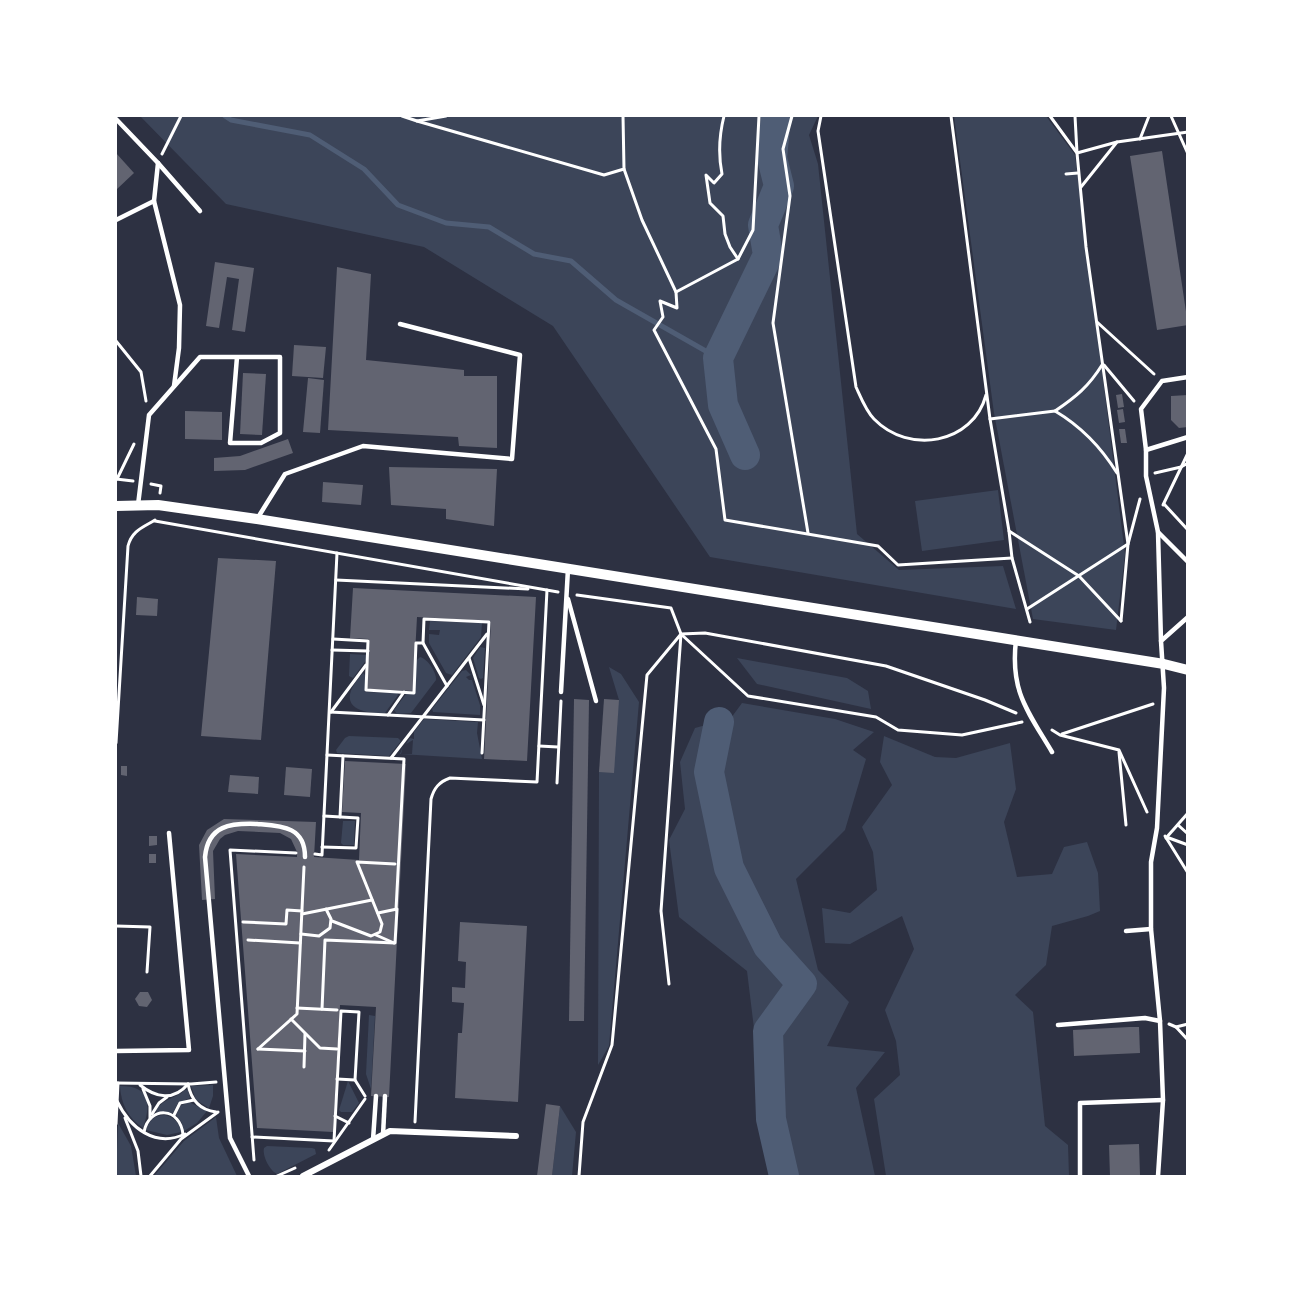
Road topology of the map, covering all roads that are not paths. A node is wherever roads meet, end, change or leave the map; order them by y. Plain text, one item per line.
1 (116, 119) edge
2 (158, 163) junction
3 (154, 201) junction
4 (200, 211) dead end
5 (116, 220) edge
6 (400, 324) dead end
7 (237, 357) junction
8 (1188, 377) edge
9 (174, 386) junction
10 (1188, 438) edge
11 (1146, 450) junction
12 (138, 505) junction
13 (116, 506) edge
14 (257, 519) junction
15 (1158, 532) junction
16 (1188, 562) edge
17 (568, 568) junction
18 (567, 594) junction
19 (1188, 617) edge
20 (1016, 640) junction
21 (1161, 641) junction
22 (1188, 661) edge
23 (1164, 664) junction
24 (1188, 670) edge
25 (561, 692) road end
26 (596, 701) dead end
27 (1052, 752) dead end
28 (169, 833) dead end
29 (307, 856) road end
30 (1151, 929) junction
31 (1126, 931) dead end
32 (1160, 1021) junction
33 (1058, 1025) dead end
34 (116, 1051) edge
35 (376, 1096) dead end
36 (385, 1096) dead end
37 (1163, 1100) junction
38 (383, 1135) junction
39 (516, 1136) dead end
40 (373, 1140) junction
41 (249, 1176) edge
42 (303, 1176) edge
43 (1080, 1176) edge
44 (1158, 1176) edge

1 - 2 lane
2 - 3 lane
2 - 4 lane
3 - 5 lane
3 - 9 lane
6 - 14 lane
7 - 7 lane
7 - 9 lane
8 - 11 lane
9 - 12 lane
10 - 11 lane
11 - 15 lane
12 - 13 street
12 - 14 street
14 - 17 street
15 - 16 lane
15 - 21 lane
17 - 18 lane
17 - 20 street
18 - 25 lane
18 - 26 lane
19 - 21 lane
20 - 23 street
20 - 27 lane
21 - 23 lane
22 - 23 street
23 - 24 street
23 - 30 lane
28 - 34 lane
29 - 41 lane
30 - 31 lane
30 - 32 lane
32 - 33 lane
32 - 37 lane
35 - 40 lane
36 - 38 lane
37 - 43 lane
37 - 44 lane
38 - 39 street
38 - 40 street
40 - 42 street

